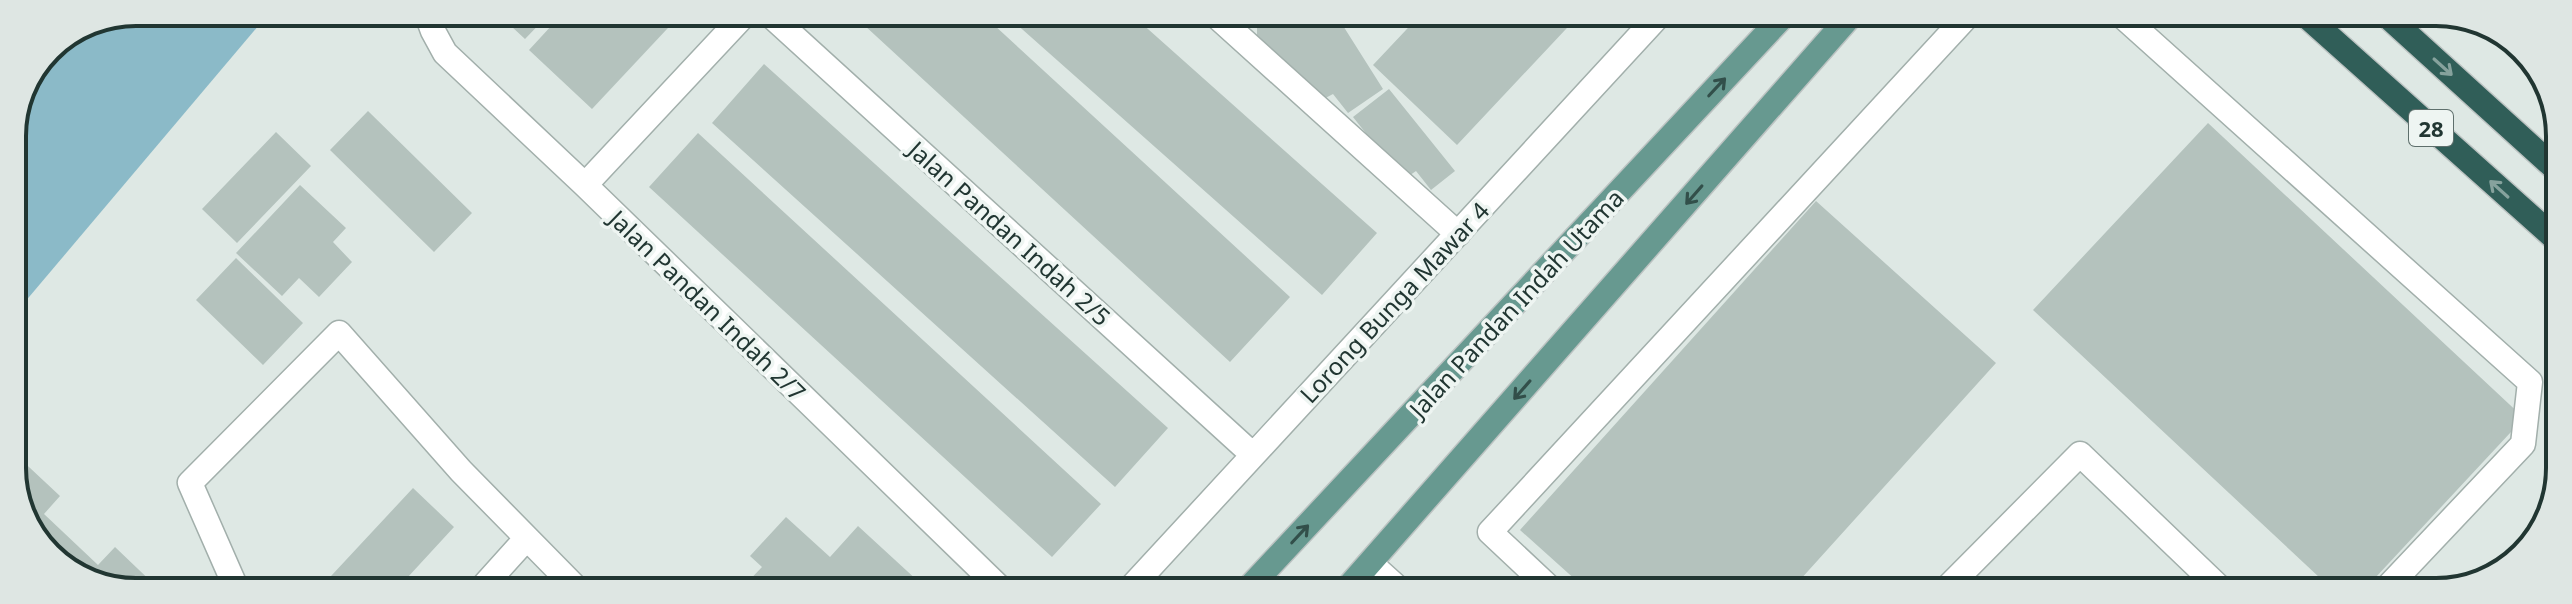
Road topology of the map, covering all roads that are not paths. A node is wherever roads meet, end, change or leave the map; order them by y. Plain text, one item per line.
1 (431, 26) edge
2 (734, 26) edge
3 (782, 26) edge
4 (1227, 26) edge
5 (1649, 26) edge
6 (1774, 26) edge
7 (1841, 26) edge
8 (1958, 26) edge
9 (2133, 26) edge
10 (2317, 26) edge
11 (2398, 26) edge
12 (2546, 160) edge
13 (585, 185) junction
14 (2546, 230) edge
15 (1458, 234) junction
16 (1252, 454) junction
17 (526, 539) junction
18 (1370, 563) junction
19 (232, 578) edge
20 (491, 578) edge
21 (566, 578) edge
22 (990, 578) edge
23 (1140, 578) edge
24 (1258, 578) edge
25 (1357, 578) edge
26 (1387, 578) edge
27 (1539, 578) edge
28 (1957, 578) edge
29 (2209, 578) edge
30 (2396, 578) edge

1 - 13 street, Jalan Pandan Indah 2/7
2 - 13 street
3 - 16 street, Jalan Pandan Indah 2/5
4 - 15 street
5 - 15 street, Lorong Bunga Mawar 4
24 -> 6 main road, Jalan Pandan Indah Utama
7 -> 18 main road
8 - 27 street
9 - 30 street
14 -> 10 highway, 28
11 -> 12 highway, 28
13 - 22 street, Jalan Pandan Indah 2/7
15 - 16 street, Lorong Bunga Mawar 4
16 - 23 street, Lorong Bunga Mawar 4
17 - 19 street
17 - 20 street
17 - 21 street
18 - 25 main road
18 - 26 street
28 - 29 street

